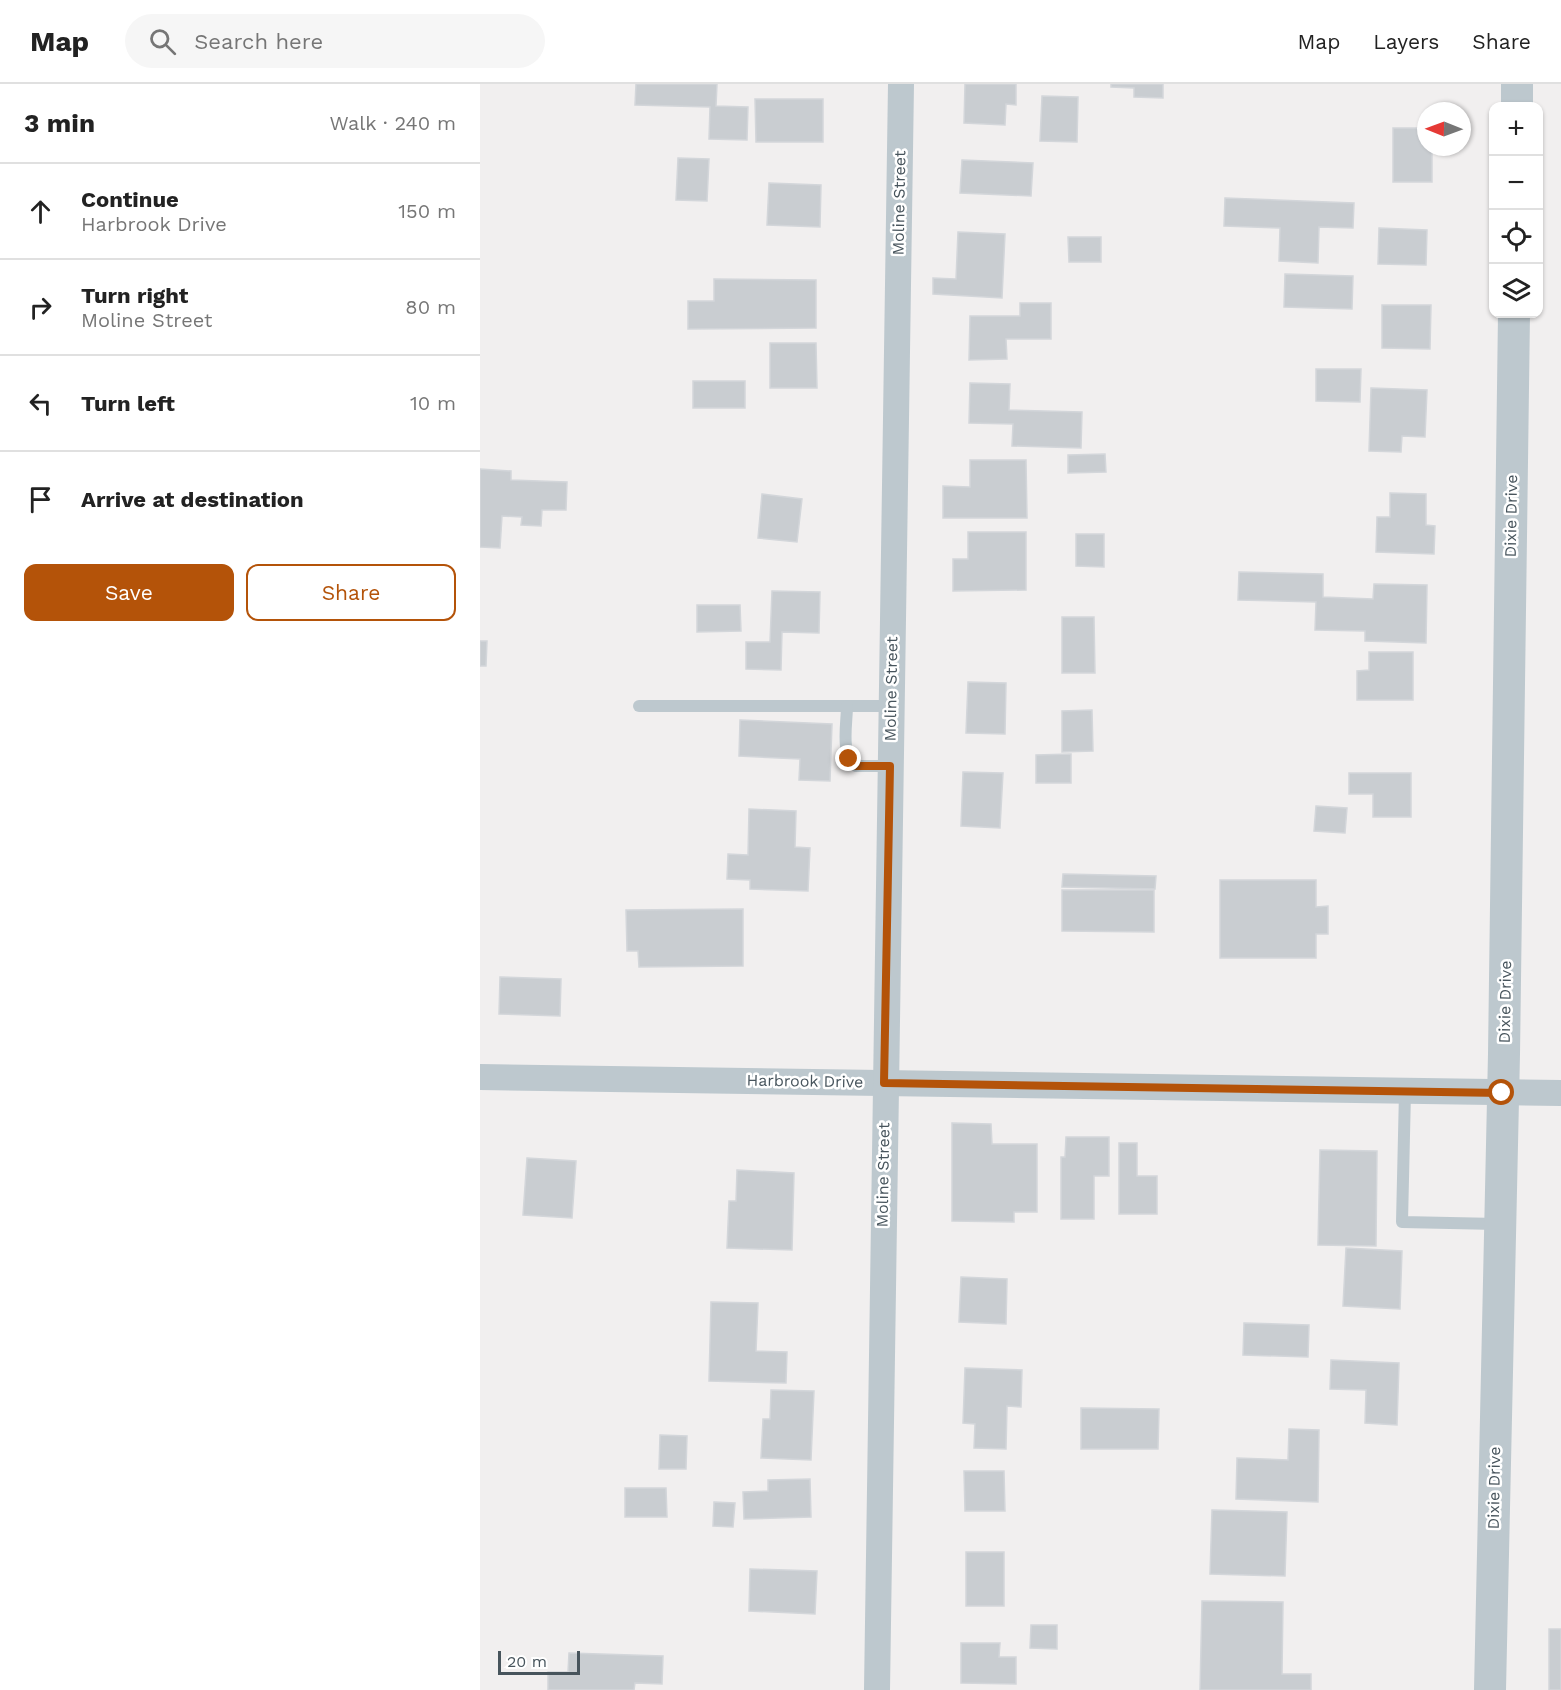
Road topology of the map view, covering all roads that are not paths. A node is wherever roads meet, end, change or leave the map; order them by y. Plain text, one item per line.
1 (902, 84) edge
2 (1517, 84) edge
3 (1516, 102) edge
4 (1514, 318) edge
5 (639, 706) dead end
6 (847, 706) junction
7 (891, 706) junction
8 (890, 766) junction
9 (480, 1077) edge
10 (884, 1083) junction
11 (1405, 1092) junction
12 (1502, 1093) junction
13 (1561, 1093) edge
14 (1500, 1224) junction
15 (877, 1690) edge
16 (1490, 1690) edge

1 - 7 street, Moline Street
2 - 3 street
4 - 12 street, Dixie Drive
5 - 6 lane
6 - 7 lane
6 - 8 lane
7 - 8 street, Moline Street
8 - 10 street, Moline Street
9 - 10 street, Harbrook Drive
10 - 11 street, Harbrook Drive
10 - 15 street, Moline Street
11 - 12 street, Harbrook Drive
11 - 14 lane
12 - 13 street, Harbrook Drive
12 - 14 street, Dixie Drive
14 - 16 street, Dixie Drive

